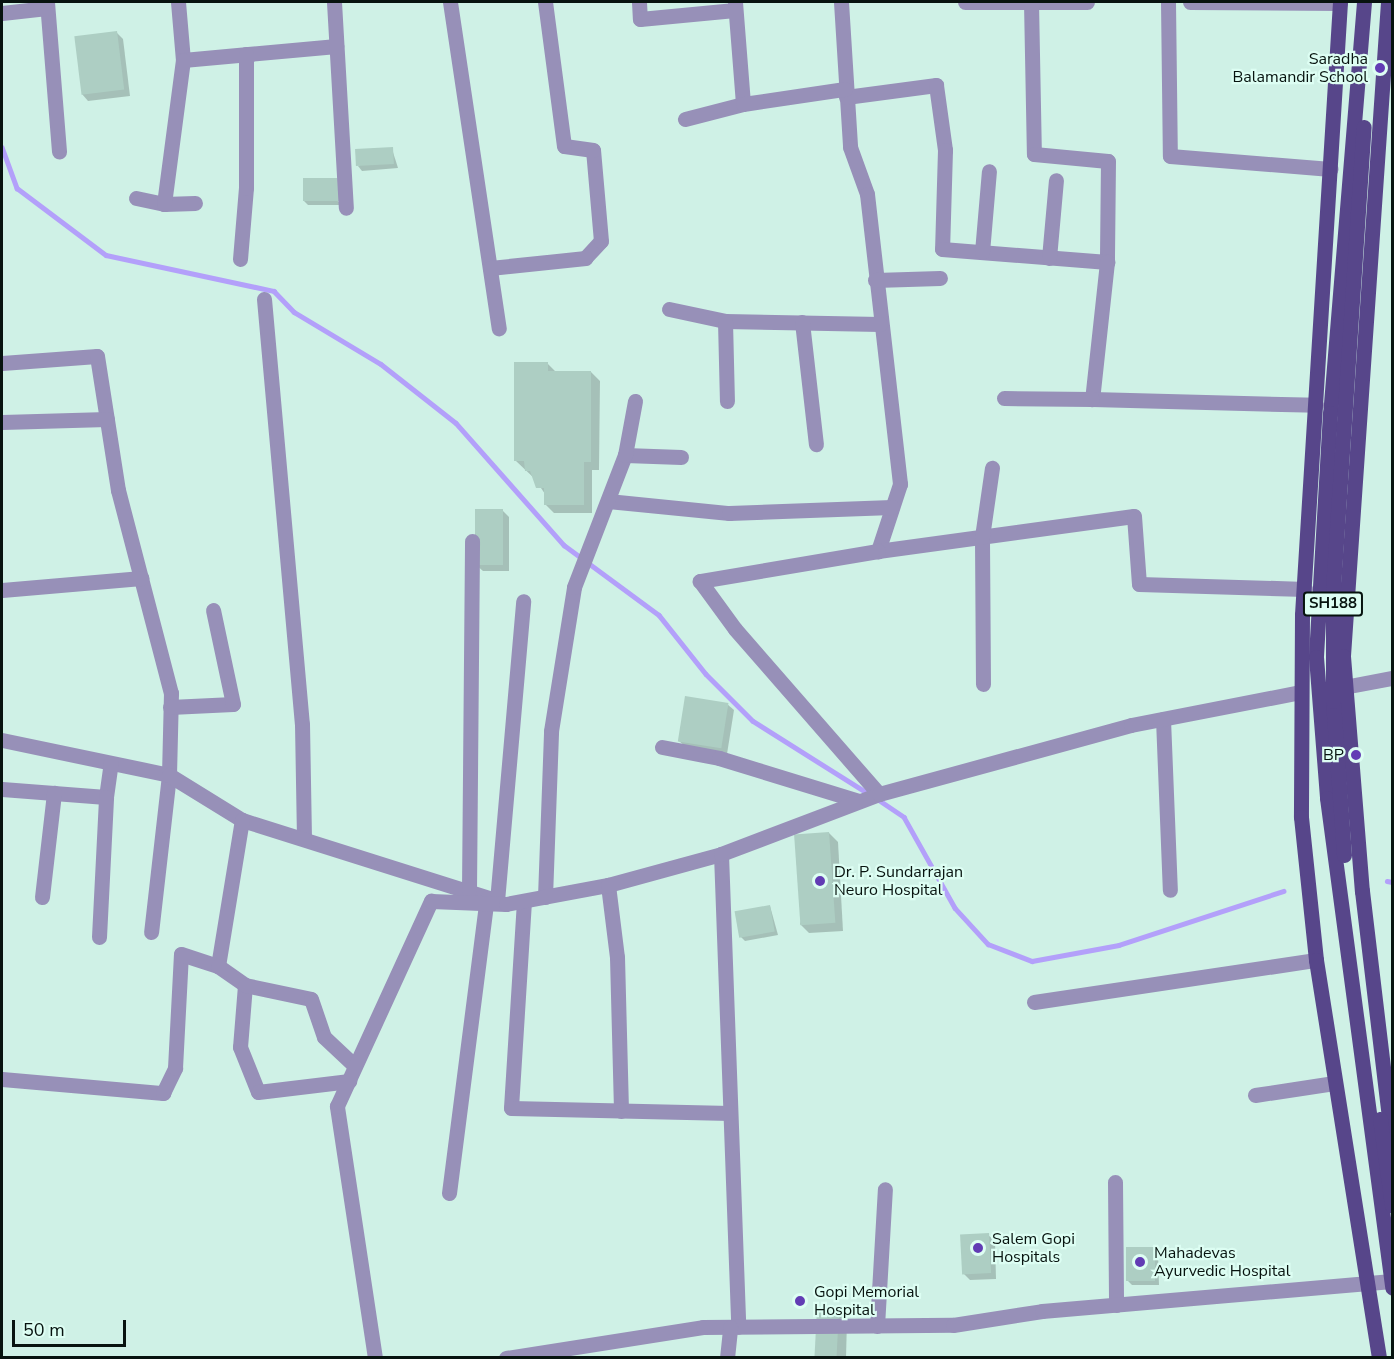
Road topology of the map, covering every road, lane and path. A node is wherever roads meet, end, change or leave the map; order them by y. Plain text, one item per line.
1 (178, 2) edge
2 (334, 2) edge
3 (450, 2) edge
4 (544, 2) edge
5 (639, 2) edge
6 (841, 2) edge
7 (965, 2) edge
8 (1031, 2) edge
9 (1087, 2) edge
10 (1168, 2) edge
11 (1190, 2) edge
12 (1340, 2) edge
13 (1364, 2) edge
14 (1374, 2) edge
15 (1388, 2) edge
16 (47, 5) edge
17 (735, 6) edge
18 (2, 14) edge
19 (336, 46) junction
20 (246, 54) junction
21 (183, 60) junction
22 (846, 93) junction
23 (743, 104) junction
24 (685, 119) dead end
25 (59, 152) dead end
26 (1330, 169) junction
27 (988, 171) dead end
28 (1056, 180) dead end
29 (136, 198) dead end
30 (195, 203) dead end
31 (164, 204) junction
32 (346, 208) dead end
33 (982, 252) junction
34 (1049, 258) junction
35 (240, 259) dead end
36 (1107, 262) junction
37 (490, 268) junction
38 (940, 278) dead end
39 (875, 279) junction
40 (264, 299) dead end
41 (669, 309) dead end
42 (725, 321) junction
43 (802, 322) junction
44 (880, 324) junction
45 (500, 328) dead end
46 (2, 363) edge
47 (1004, 398) dead end
48 (1092, 399) junction
49 (635, 401) dead end
50 (727, 401) dead end
51 (1316, 405) junction
52 (107, 419) junction
53 (2, 422) edge
54 (816, 444) dead end
55 (625, 455) junction
56 (681, 458) dead end
57 (992, 468) dead end
58 (608, 501) junction
59 (892, 507) junction
60 (982, 537) junction
61 (472, 541) dead end
62 (878, 551) junction
63 (141, 578) junction
64 (1305, 589) junction
65 (2, 590) edge
66 (523, 602) dead end
67 (213, 610) dead end
68 (1392, 678) edge
69 (983, 684) dead end
70 (1344, 687) junction
71 (1300, 692) junction
72 (170, 707) junction
73 (1163, 719) junction
74 (2, 741) edge
75 (662, 747) dead end
76 (111, 763) junction
77 (169, 775) junction
78 (2, 789) edge
79 (54, 793) junction
80 (106, 797) junction
81 (871, 797) junction
82 (242, 820) junction
83 (304, 838) junction
84 (721, 854) junction
85 (608, 885) junction
86 (469, 890) junction
87 (1170, 890) dead end
88 (42, 897) dead end
89 (545, 897) junction
90 (524, 901) junction
91 (496, 903) junction
92 (152, 932) dead end
93 (99, 937) dead end
94 (1316, 960) junction
95 (218, 966) junction
96 (245, 985) junction
97 (1034, 1002) dead end
98 (355, 1066) junction
99 (2, 1079) edge
100 (349, 1081) junction
101 (1334, 1083) junction
102 (1255, 1095) dead end
103 (621, 1111) junction
104 (730, 1113) junction
105 (1392, 1141) edge
106 (1115, 1182) dead end
107 (885, 1189) dead end
108 (449, 1193) dead end
109 (1392, 1205) edge
110 (1392, 1281) edge
111 (1369, 1285) junction
112 (1392, 1288) edge
113 (1116, 1305) junction
114 (876, 1326) junction
115 (734, 1327) junction
116 (375, 1358) edge
117 (506, 1358) edge
118 (727, 1358) edge
119 (1379, 1358) edge

1 - 21 street
2 - 19 street
3 - 37 street
4 - 37 street
5 - 17 street
6 - 22 street
7 - 8 street
8 - 9 street
8 - 36 street
10 - 26 street
11 - 12 street
12 - 26 main road
13 - 112 main road, bridge
14 - 109 main road, SH188, bridge
15 - 70 main road, SH188
16 - 18 street
16 - 25 street
17 - 23 street
19 - 20 street
19 - 32 street
20 - 21 street
20 - 35 street
21 - 31 street
22 - 23 street
22 - 33 street
22 - 39 street
23 - 24 street
26 - 51 main road
27 - 33 street
28 - 34 street
29 - 31 street
30 - 31 street
33 - 34 street
34 - 36 street
36 - 48 street
37 - 45 street
38 - 39 street
39 - 44 street
40 - 83 street
41 - 42 street
42 - 43 street
42 - 50 street
43 - 44 street
43 - 54 street
44 - 59 street
46 - 52 street
47 - 48 street
48 - 51 street
49 - 55 street
51 - 64 main road, SH188
52 - 53 street
52 - 63 street
55 - 56 street
55 - 58 street
57 - 60 street
58 - 59 street
58 - 89 street
59 - 62 street
60 - 62 street
60 - 64 street
60 - 69 street
61 - 86 street
62 - 81 street
63 - 65 street
63 - 72 street
64 - 71 main road, SH188
66 - 91 street
67 - 72 street
68 - 70 street
70 - 71 main road
70 - 105 main road, SH188
71 - 73 street
71 - 94 main road, SH188
72 - 77 street
73 - 81 street
73 - 87 street
74 - 76 street
75 - 81 street
76 - 77 street
76 - 80 street
77 - 82 street
77 - 92 street
78 - 79 street
79 - 80 street
79 - 88 street
80 - 93 street
81 - 84 street
82 - 83 street
82 - 95 street
83 - 86 street
84 - 85 street
84 - 104 street
85 - 89 street
85 - 103 street
86 - 91 street
89 - 90 street
90 - 91 street
90 - 103 street
91 - 98 street
91 - 108 street
94 - 97 street
94 - 101 main road, SH188
95 - 96 street
95 - 99 street
96 - 98 street
96 - 100 street
98 - 100 street
100 - 116 street
101 - 102 street
101 - 111 main road, SH188
103 - 104 street
104 - 115 street
106 - 113 street
107 - 114 street
110 - 111 street
111 - 113 street
111 - 119 main road, SH188
113 - 114 street
114 - 115 street
115 - 117 street
115 - 118 street

